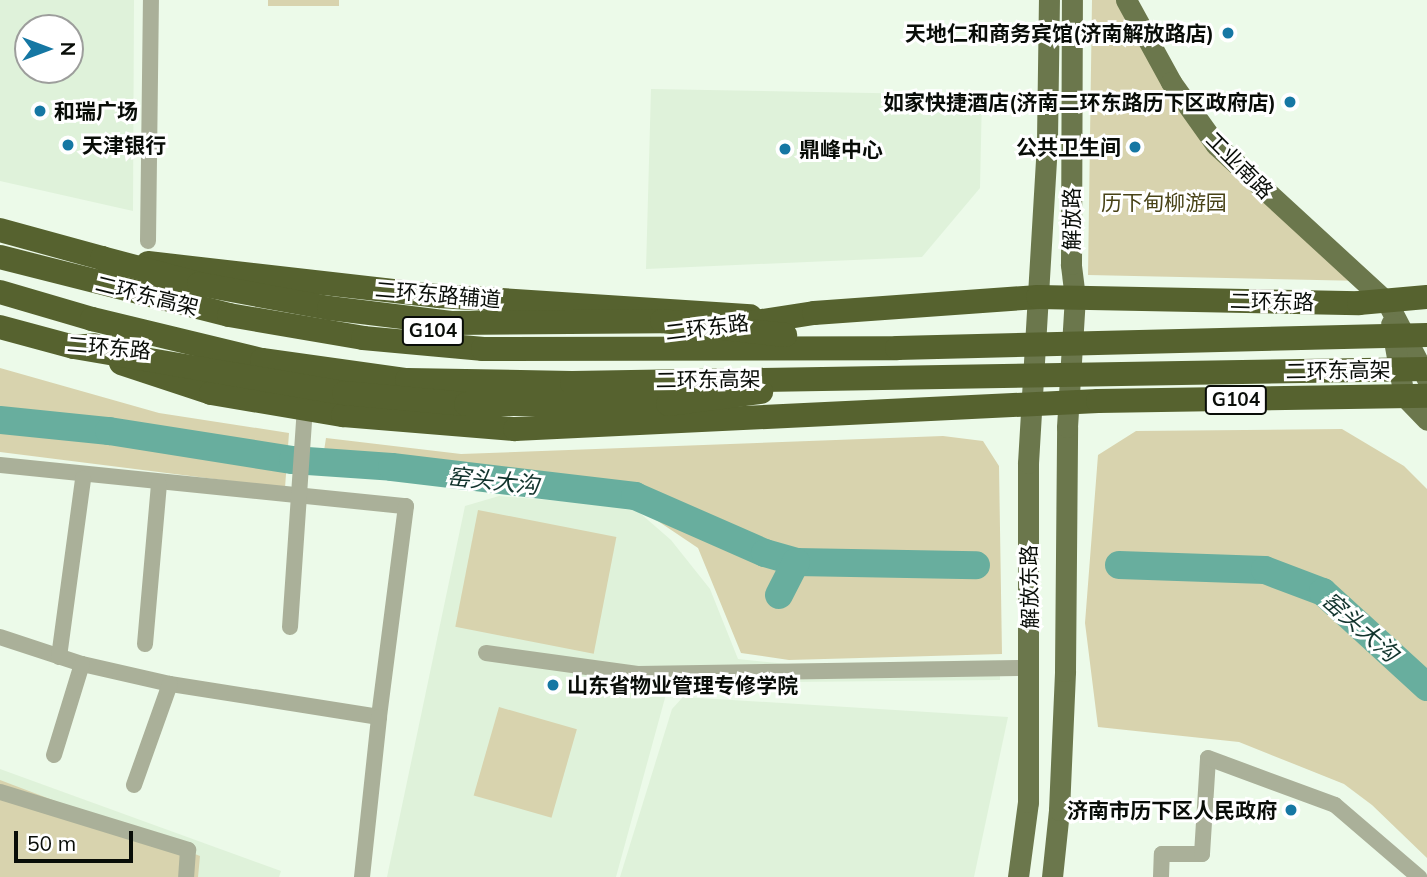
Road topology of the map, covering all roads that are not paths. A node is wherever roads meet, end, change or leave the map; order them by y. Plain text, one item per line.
1 (151, 0) edge
2 (1049, 0) edge
3 (1072, 0) edge
4 (1126, 0) edge
5 (1072, 139) junction
6 (1047, 140) junction
7 (0, 230) edge
8 (148, 241) dead end
9 (0, 257) edge
10 (102, 258) junction
11 (0, 292) edge
12 (1038, 297) junction
13 (1427, 297) edge
14 (1075, 298) junction
15 (1387, 302) junction
16 (775, 317) junction
17 (0, 327) edge
18 (1427, 335) edge
19 (74, 347) junction
20 (897, 348) junction
21 (1427, 369) edge
22 (896, 375) junction
23 (1427, 379) edge
24 (1415, 396) edge
25 (1068, 403) junction
26 (1032, 406) junction
27 (305, 416) junction
28 (710, 419) junction
29 (1427, 420) edge
30 (0, 465) edge
31 (83, 479) dead end
32 (159, 485) dead end
33 (300, 494) junction
34 (290, 627) dead end
35 (0, 637) edge
36 (145, 644) dead end
37 (486, 653) dead end
38 (59, 657) junction
39 (82, 664) junction
40 (1030, 668) junction
41 (170, 684) junction
42 (379, 717) junction
43 (54, 755) dead end
44 (134, 785) dead end
45 (0, 792) edge
46 (186, 877) edge
47 (362, 877) edge
48 (1018, 877) edge
49 (1052, 877) edge
50 (1161, 877) edge
51 (1419, 877) edge

1 - 8 street
2 - 6 main road, 解放路
3 - 5 main road, 解放路
4 - 15 main road, 工业南路
5 - 6 main road
5 - 14 main road, 解放路
6 - 12 main road, 解放路
7 - 10 highway, 二环东路 / G104
9 - 20 highway, 二环东高架, bridge
10 - 16 highway, 二环东路辅道
10 - 16 highway, 二环东路 / G104
10 - 20 highway, bridge
11 - 22 highway, 二环东高架, bridge
12 - 14 highway, 二环东路 / G104
12 - 16 highway, 二环东路 / G104
12 - 26 main road, 解放东路
13 - 15 highway, 二环东路 / G104
14 - 15 highway, 二环东路 / G104
14 - 25 main road, 解放东路
15 - 23 main road, 工业南路
15 - 24 main road
17 - 19 highway, 二环东路
18 - 20 highway, 二环东高架, bridge
19 - 22 highway, bridge
19 - 27 highway
19 - 28 highway, 二环东路
21 - 22 highway, 二环东高架, bridge
24 - 25 highway, G104
24 - 29 main road
25 - 26 highway, G104
25 - 49 main road, 解放东路
26 - 28 highway, G104
26 - 40 main road, 解放东路
27 - 28 highway
27 - 33 street
30 - 33 street
31 - 38 street
32 - 36 street
33 - 34 street
33 - 42 street
35 - 38 street
37 - 40 street
38 - 39 street
39 - 41 street
39 - 43 street
40 - 48 main road, 解放东路
41 - 42 street
41 - 44 street
42 - 47 street
45 - 46 street
50 - 51 street

